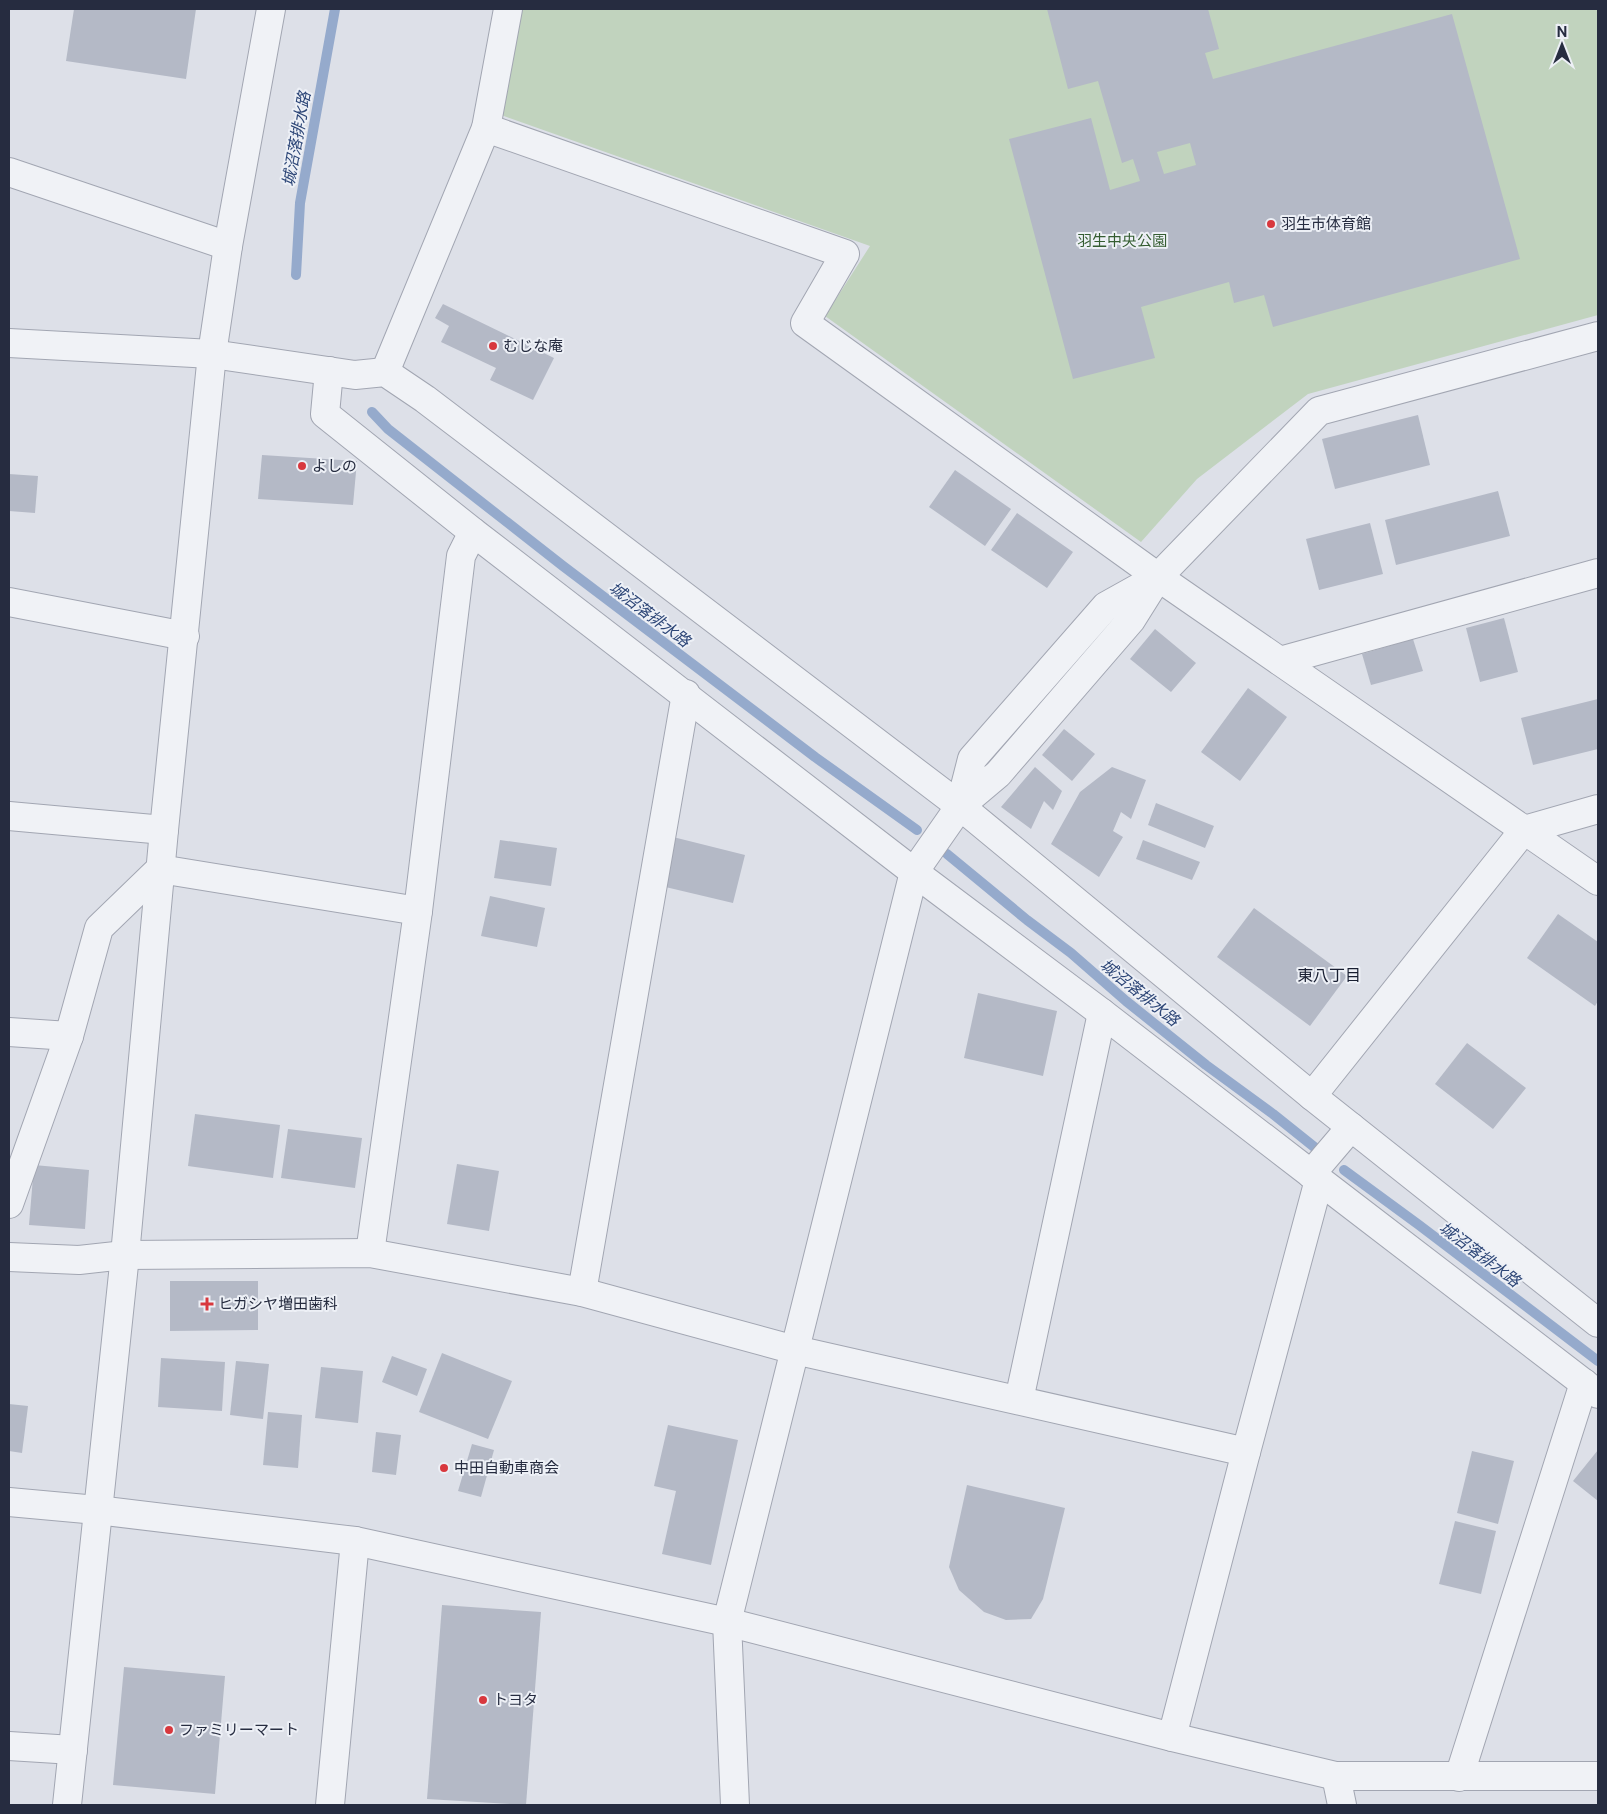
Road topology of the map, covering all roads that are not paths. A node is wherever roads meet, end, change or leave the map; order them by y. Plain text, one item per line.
1 (271, 9) edge
2 (508, 9) edge
3 (486, 128) junction
4 (9, 172) edge
5 (228, 246) junction
6 (1598, 336) edge
7 (9, 343) edge
8 (212, 354) junction
9 (329, 371) junction
10 (385, 372) junction
11 (473, 532) junction
12 (1598, 573) edge
13 (1158, 576) junction
14 (9, 602) edge
15 (185, 636) junction
16 (1280, 661) junction
17 (686, 694) junction
18 (960, 806) junction
19 (1598, 809) edge
20 (9, 816) edge
21 (164, 830) junction
22 (1524, 830) junction
23 (160, 870) junction
24 (914, 872) junction
25 (1598, 881) edge
26 (418, 910) junction
27 (1102, 1014) junction
28 (9, 1032) edge
29 (69, 1036) junction
30 (1312, 1096) junction
31 (1351, 1127) junction
32 (1315, 1177) junction
33 (9, 1204) edge
34 (370, 1253) junction
35 (125, 1255) junction
36 (9, 1257) edge
37 (582, 1292) junction
38 (1598, 1323) edge
39 (795, 1350) junction
40 (1591, 1388) edge
41 (1019, 1400) junction
42 (1246, 1452) junction
43 (9, 1502) edge
44 (97, 1510) junction
45 (355, 1541) junction
46 (727, 1622) junction
47 (1172, 1737) junction
48 (9, 1746) edge
49 (73, 1750) junction
50 (1336, 1776) junction
51 (1598, 1776) edge
52 (1460, 1777) junction
53 (67, 1805) edge
54 (330, 1805) edge
55 (734, 1805) edge
56 (1342, 1805) edge

1 - 5 street
2 - 3 street
3 - 10 street
3 - 13 street
4 - 5 street
5 - 8 street
6 - 13 street
7 - 8 street
8 - 9 street
8 - 15 street
9 - 10 street
9 - 11 street
10 - 18 street
11 - 17 street
11 - 26 street
12 - 16 street
13 - 16 street
13 - 18 street
14 - 15 street
15 - 21 street
16 - 22 street
17 - 24 street
17 - 37 street
18 - 24 street
18 - 30 street
19 - 22 street
20 - 21 street
21 - 23 street
22 - 25 street
22 - 30 street
23 - 26 street
23 - 29 street
23 - 35 street
24 - 27 street
24 - 39 street
26 - 34 street
27 - 32 street
27 - 41 street
28 - 29 street
29 - 33 street
30 - 31 street
31 - 32 street
31 - 38 street
32 - 40 street
32 - 42 street
34 - 35 street
34 - 37 street
35 - 36 street
35 - 44 street
37 - 39 street
39 - 41 street
39 - 46 street
40 - 52 street
41 - 42 street
42 - 47 street
43 - 44 street
44 - 45 street
44 - 49 street
45 - 46 street
45 - 54 street
46 - 47 street
46 - 55 street
47 - 50 street
48 - 49 street
49 - 53 street
50 - 52 street
50 - 56 street
51 - 52 street

